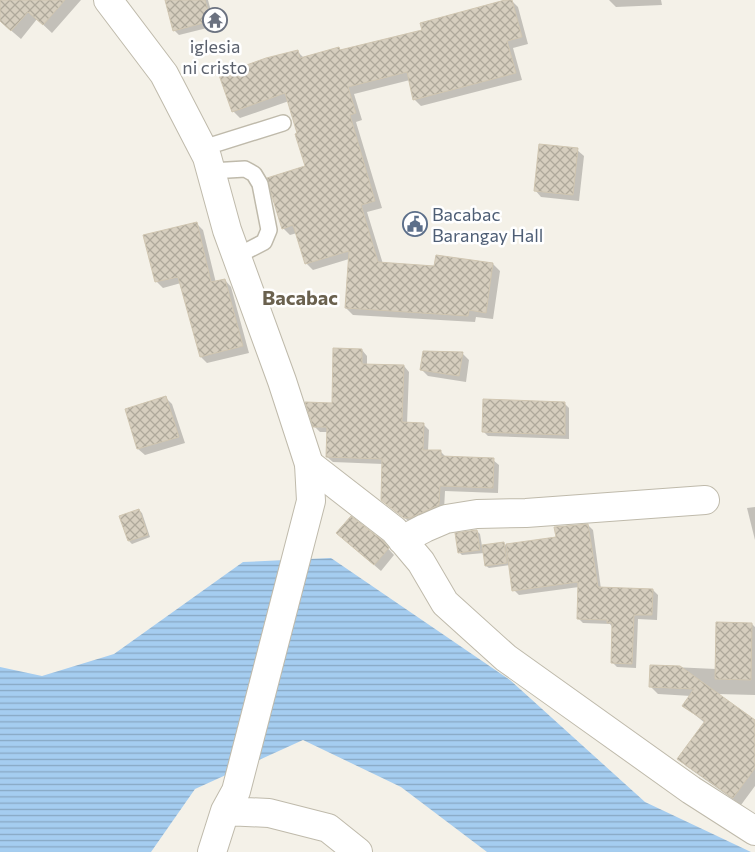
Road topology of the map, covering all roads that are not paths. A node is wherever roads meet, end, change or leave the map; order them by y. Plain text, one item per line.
1 (108, 0) edge
2 (283, 123) dead end
3 (207, 159) junction
4 (237, 256) junction
5 (309, 464) junction
6 (705, 500) dead end
7 (402, 540) junction
8 (230, 801) junction
9 (755, 831) edge
10 (212, 852) edge
11 (358, 852) edge

1 - 3 street
2 - 3 lane
3 - 4 street
3 - 4 lane
4 - 5 street
5 - 7 street
5 - 8 street
6 - 7 street
7 - 9 street
8 - 10 street
8 - 11 street

